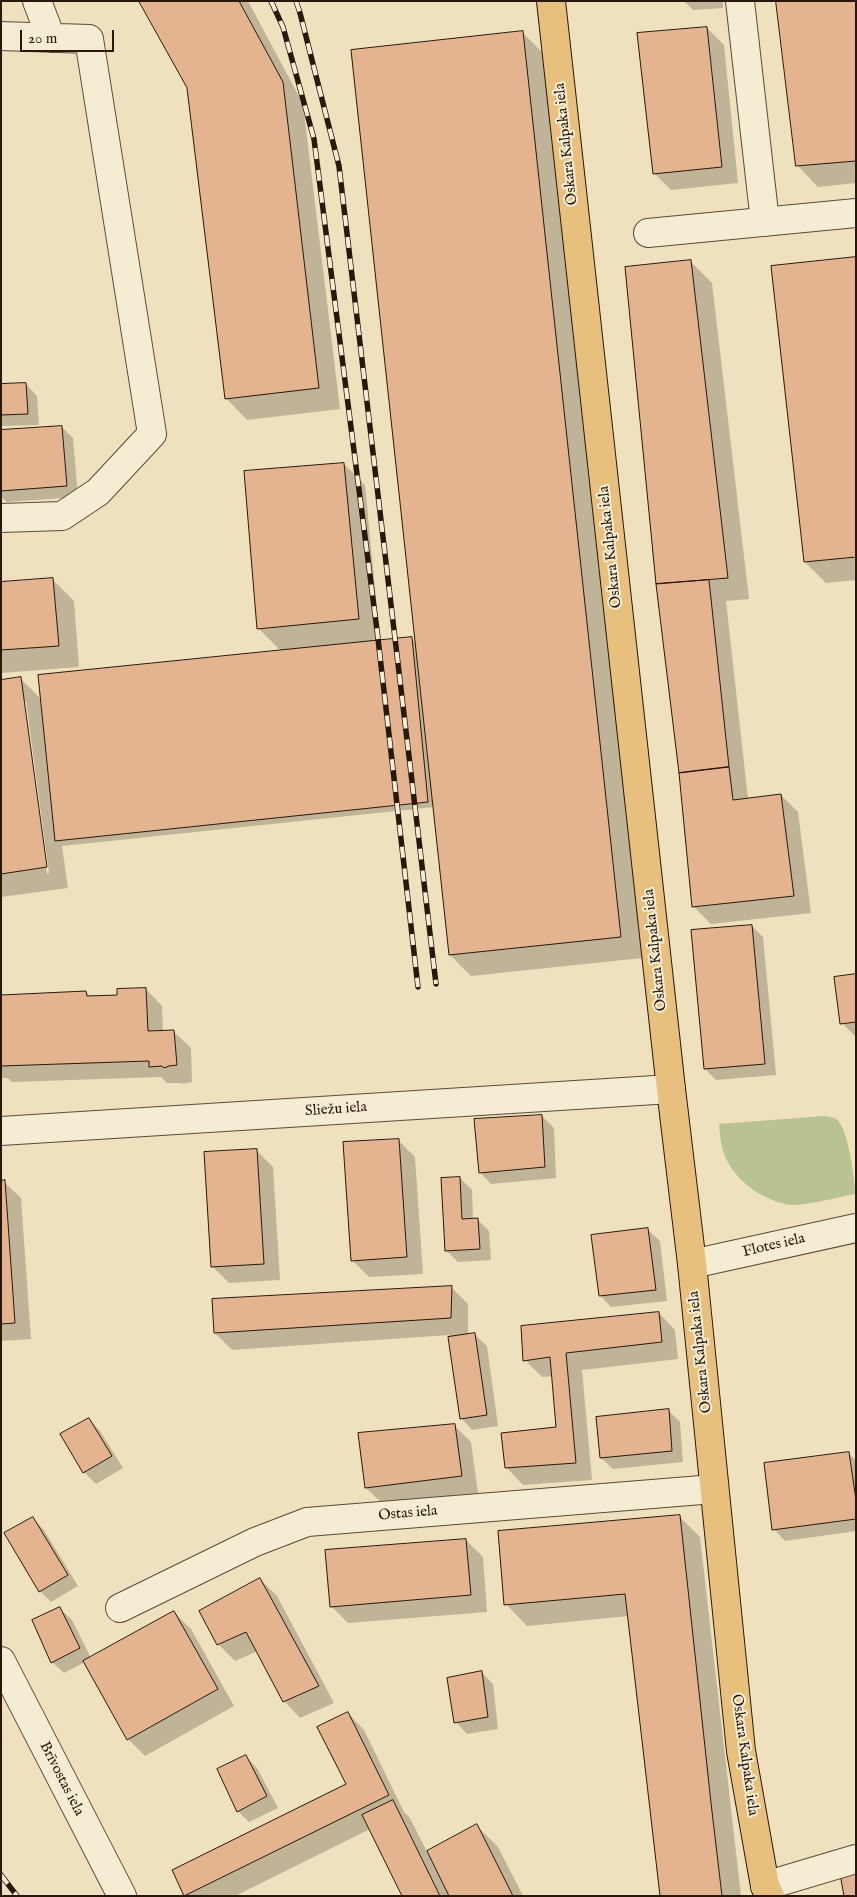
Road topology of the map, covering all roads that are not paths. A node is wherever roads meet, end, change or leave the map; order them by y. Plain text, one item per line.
1 (37, 1) edge
2 (551, 1) edge
3 (740, 1) edge
4 (1, 36) edge
5 (50, 38) junction
6 (856, 213) edge
7 (765, 222) junction
8 (648, 234) dead end
9 (1, 518) edge
10 (671, 1089) junction
11 (1, 1131) edge
12 (856, 1228) edge
13 (692, 1264) junction
14 (714, 1489) junction
15 (120, 1608) dead end
16 (1, 1661) edge
17 (856, 1859) edge
18 (768, 1891) edge
19 (122, 1896) edge

1 - 5 street
2 - 10 main road, Oskara Kalpaka iela
3 - 7 street
4 - 5 street
5 - 9 street
6 - 7 street
7 - 8 street
10 - 11 street, Sliežu iela
10 - 13 main road, Oskara Kalpaka iela
12 - 13 street, Flotes iela
13 - 14 main road, Oskara Kalpaka iela
14 - 15 street, Ostas iela
14 - 18 main road, Oskara Kalpaka iela
16 - 19 street, Brīvostas iela
17 - 18 street

